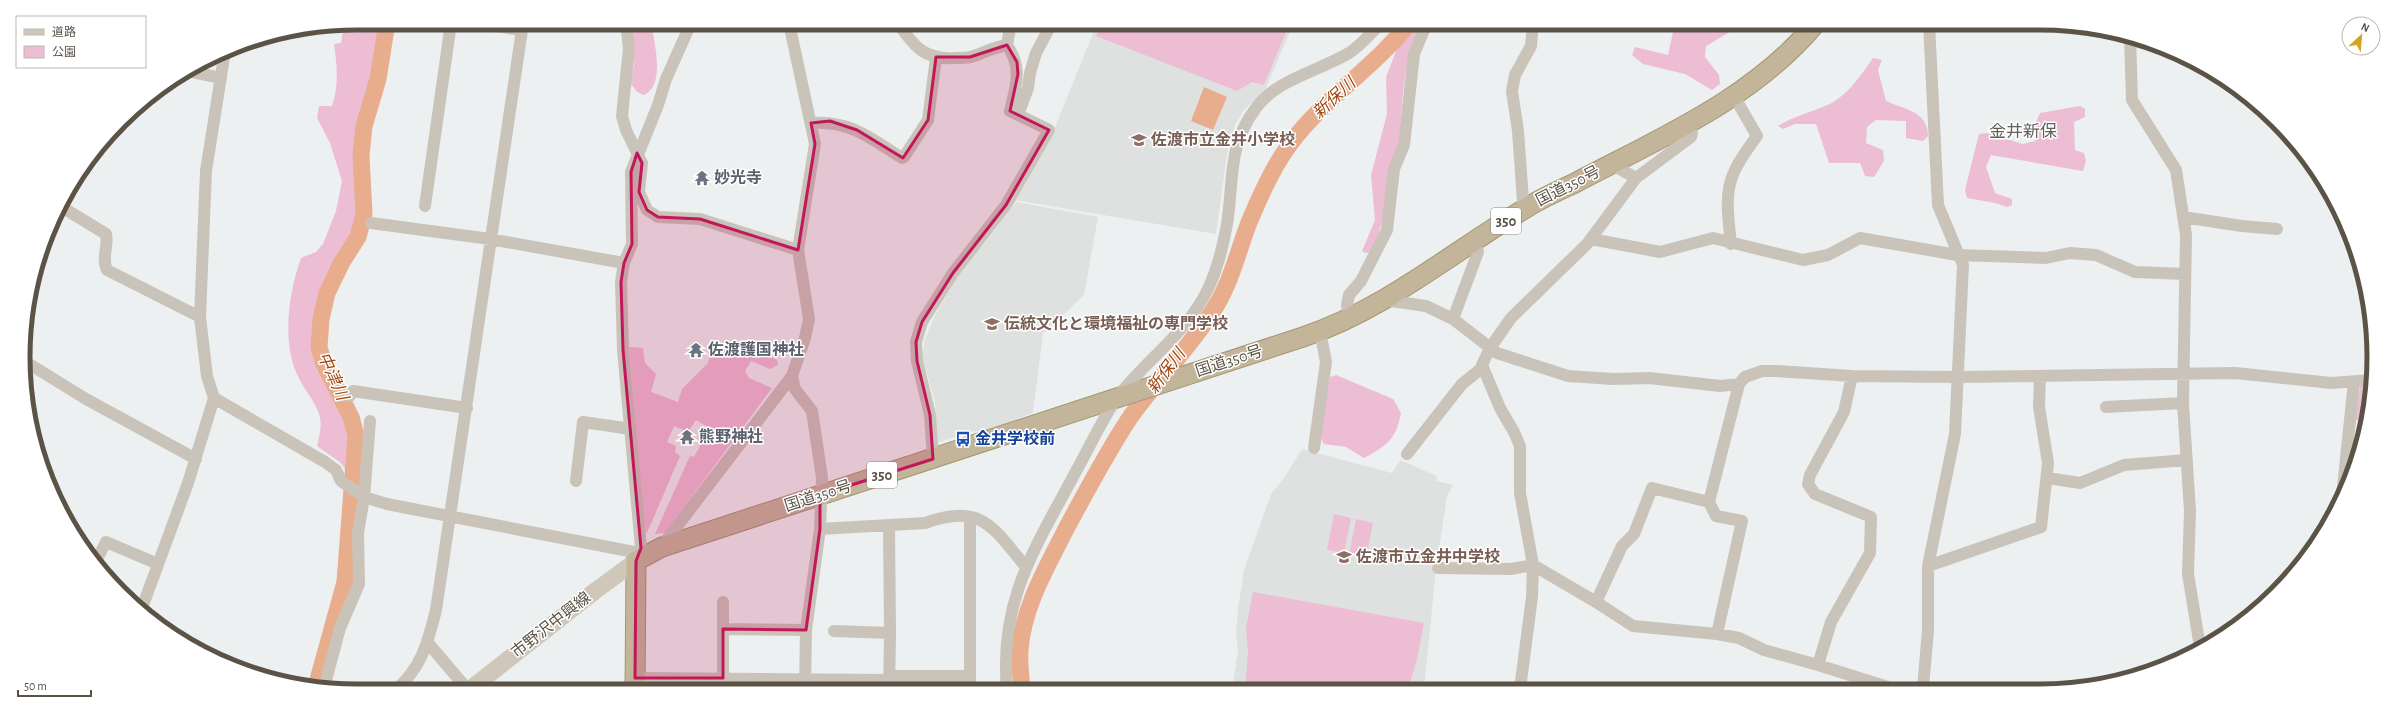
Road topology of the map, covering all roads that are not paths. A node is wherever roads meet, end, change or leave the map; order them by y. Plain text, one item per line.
1 (450, 30) edge
2 (523, 30) edge
3 (627, 30) edge
4 (687, 30) edge
5 (791, 30) edge
6 (903, 30) edge
7 (1010, 30) edge
8 (1048, 30) edge
9 (1370, 30) edge
10 (1424, 30) edge
11 (1532, 30) edge
12 (1810, 30) edge
13 (1928, 30) edge
14 (2130, 43) edge
15 (1007, 45) junction
16 (936, 57) junction
17 (224, 59) edge
18 (195, 73) edge
19 (221, 78) junction
20 (1734, 96) junction
21 (1018, 115) junction
22 (811, 123) junction
23 (1688, 124) junction
24 (637, 153) junction
25 (1618, 168) dead end
26 (1636, 178) junction
27 (425, 206) dead end
28 (1526, 208) junction
29 (65, 209) edge
30 (2183, 217) junction
31 (371, 223) dead end
32 (2278, 229) dead end
33 (490, 239) junction
34 (1591, 239) junction
35 (1476, 241) junction
36 (1731, 244) junction
37 (798, 250) junction
38 (1957, 255) junction
39 (624, 263) junction
40 (2185, 274) junction
41 (1384, 300) junction
42 (200, 317) junction
43 (1349, 319) junction
44 (1453, 319) junction
45 (1320, 331) junction
46 (1490, 348) junction
47 (30, 365) edge
48 (1482, 368) junction
49 (2184, 374) junction
50 (792, 376) junction
51 (1852, 376) junction
52 (2040, 376) junction
53 (1957, 377) junction
54 (2366, 381) edge
55 (2354, 382) junction
56 (1738, 384) junction
57 (1124, 395) junction
58 (350, 396) dead end
59 (214, 398) junction
60 (2183, 403) junction
61 (2106, 407) dead end
62 (467, 408) junction
63 (370, 421) dead end
64 (631, 429) junction
65 (1314, 448) dead end
66 (1407, 454) dead end
67 (196, 459) junction
68 (933, 460) junction
69 (2187, 460) junction
70 (2344, 477) edge
71 (2048, 478) junction
72 (576, 481) dead end
73 (820, 495) junction
74 (364, 497) junction
75 (1709, 502) junction
76 (970, 517) junction
77 (448, 518) junction
78 (889, 525) junction
79 (820, 528) junction
80 (662, 547) junction
81 (99, 557) edge
82 (636, 561) junction
83 (158, 564) junction
84 (1533, 565) junction
85 (1928, 566) junction
86 (1026, 567) junction
87 (1438, 568) dead end
88 (723, 602) dead end
89 (1596, 602) junction
90 (143, 605) edge
91 (723, 629) junction
92 (806, 630) junction
93 (834, 631) dead end
94 (890, 633) junction
95 (1717, 634) junction
96 (2199, 642) edge
97 (428, 643) junction
98 (1818, 665) junction
99 (970, 676) junction
100 (723, 678) junction
101 (326, 682) edge
102 (889, 682) edge
103 (401, 684) edge
104 (462, 684) edge
105 (477, 684) edge
106 (635, 684) edge
107 (723, 684) edge
108 (793, 684) edge
109 (805, 684) edge
110 (833, 684) edge
111 (970, 684) edge
112 (1007, 684) edge
113 (1521, 684) edge
114 (1878, 684) edge
115 (1923, 684) edge

1 - 27 street
2 - 33 street
3 - 24 street
4 - 24 street
5 - 22 street
6 - 16 street
7 - 15 street
8 - 21 street
9 - 57 street
10 - 43 street
11 - 28 street
12 - 20 highway, 国道350号 / 350
13 - 38 street
14 - 30 street
15 - 16 street
15 - 21 street
16 - 22 street
17 - 19 street
18 - 19 street
19 - 42 street
20 - 23 highway, 国道350号 / 350
20 - 36 street
21 - 68 street
22 - 37 street
23 - 26 street
23 - 28 highway, 国道350号 / 350
24 - 37 street
24 - 39 street
25 - 26 street
26 - 34 street
28 - 35 highway, 国道350号 / 350
29 - 42 street
30 - 32 street
30 - 40 street
31 - 33 street
33 - 39 street
33 - 62 street
34 - 36 street
34 - 46 street
35 - 41 highway, 国道350号 / 350
35 - 44 street
36 - 38 street
37 - 50 street
38 - 40 street
38 - 53 street
39 - 64 street
40 - 49 street
41 - 43 highway, 国道350号 / 350
41 - 44 street
42 - 59 street
43 - 45 highway, 国道350号 / 350
44 - 46 street
45 - 57 highway, 国道350号 / 350
45 - 65 street
46 - 48 street
46 - 56 street
47 - 67 street
48 - 66 street
48 - 84 street
49 - 52 street
49 - 55 street
49 - 60 street
50 - 73 street
50 - 80 street
51 - 53 street
51 - 56 street
51 - 98 street
52 - 53 street
52 - 71 street
53 - 85 street
54 - 55 street
55 - 70 street
56 - 75 street
57 - 68 highway, 国道350号 / 350
57 - 86 street
58 - 62 street
59 - 67 street
59 - 74 street
60 - 61 street
60 - 69 street
62 - 77 street
63 - 74 street
64 - 72 street
64 - 82 street
67 - 83 street
68 - 73 highway, 国道350号 / 350
69 - 71 street
69 - 96 street
71 - 85 street
73 - 79 street
73 - 80 highway, 国道350号 / 350
74 - 77 street
74 - 101 street
75 - 89 street
75 - 95 street
76 - 78 street
76 - 86 street
76 - 99 street
77 - 82 street
77 - 97 street
78 - 79 street
78 - 94 street
79 - 92 street
80 - 82 highway, 国道350号 / 350
81 - 83 street
82 - 105 main road, 市野沢中興線
82 - 106 highway
83 - 90 street
84 - 87 street
84 - 89 street
84 - 113 street
85 - 115 street
86 - 112 street
88 - 91 street
89 - 95 street
91 - 92 street
91 - 100 street
92 - 109 street
93 - 94 street
94 - 102 street
95 - 98 street
97 - 103 street
97 - 104 street
98 - 114 street
99 - 102 street
99 - 111 street
100 - 106 street
100 - 107 street
100 - 108 street
102 - 110 street

